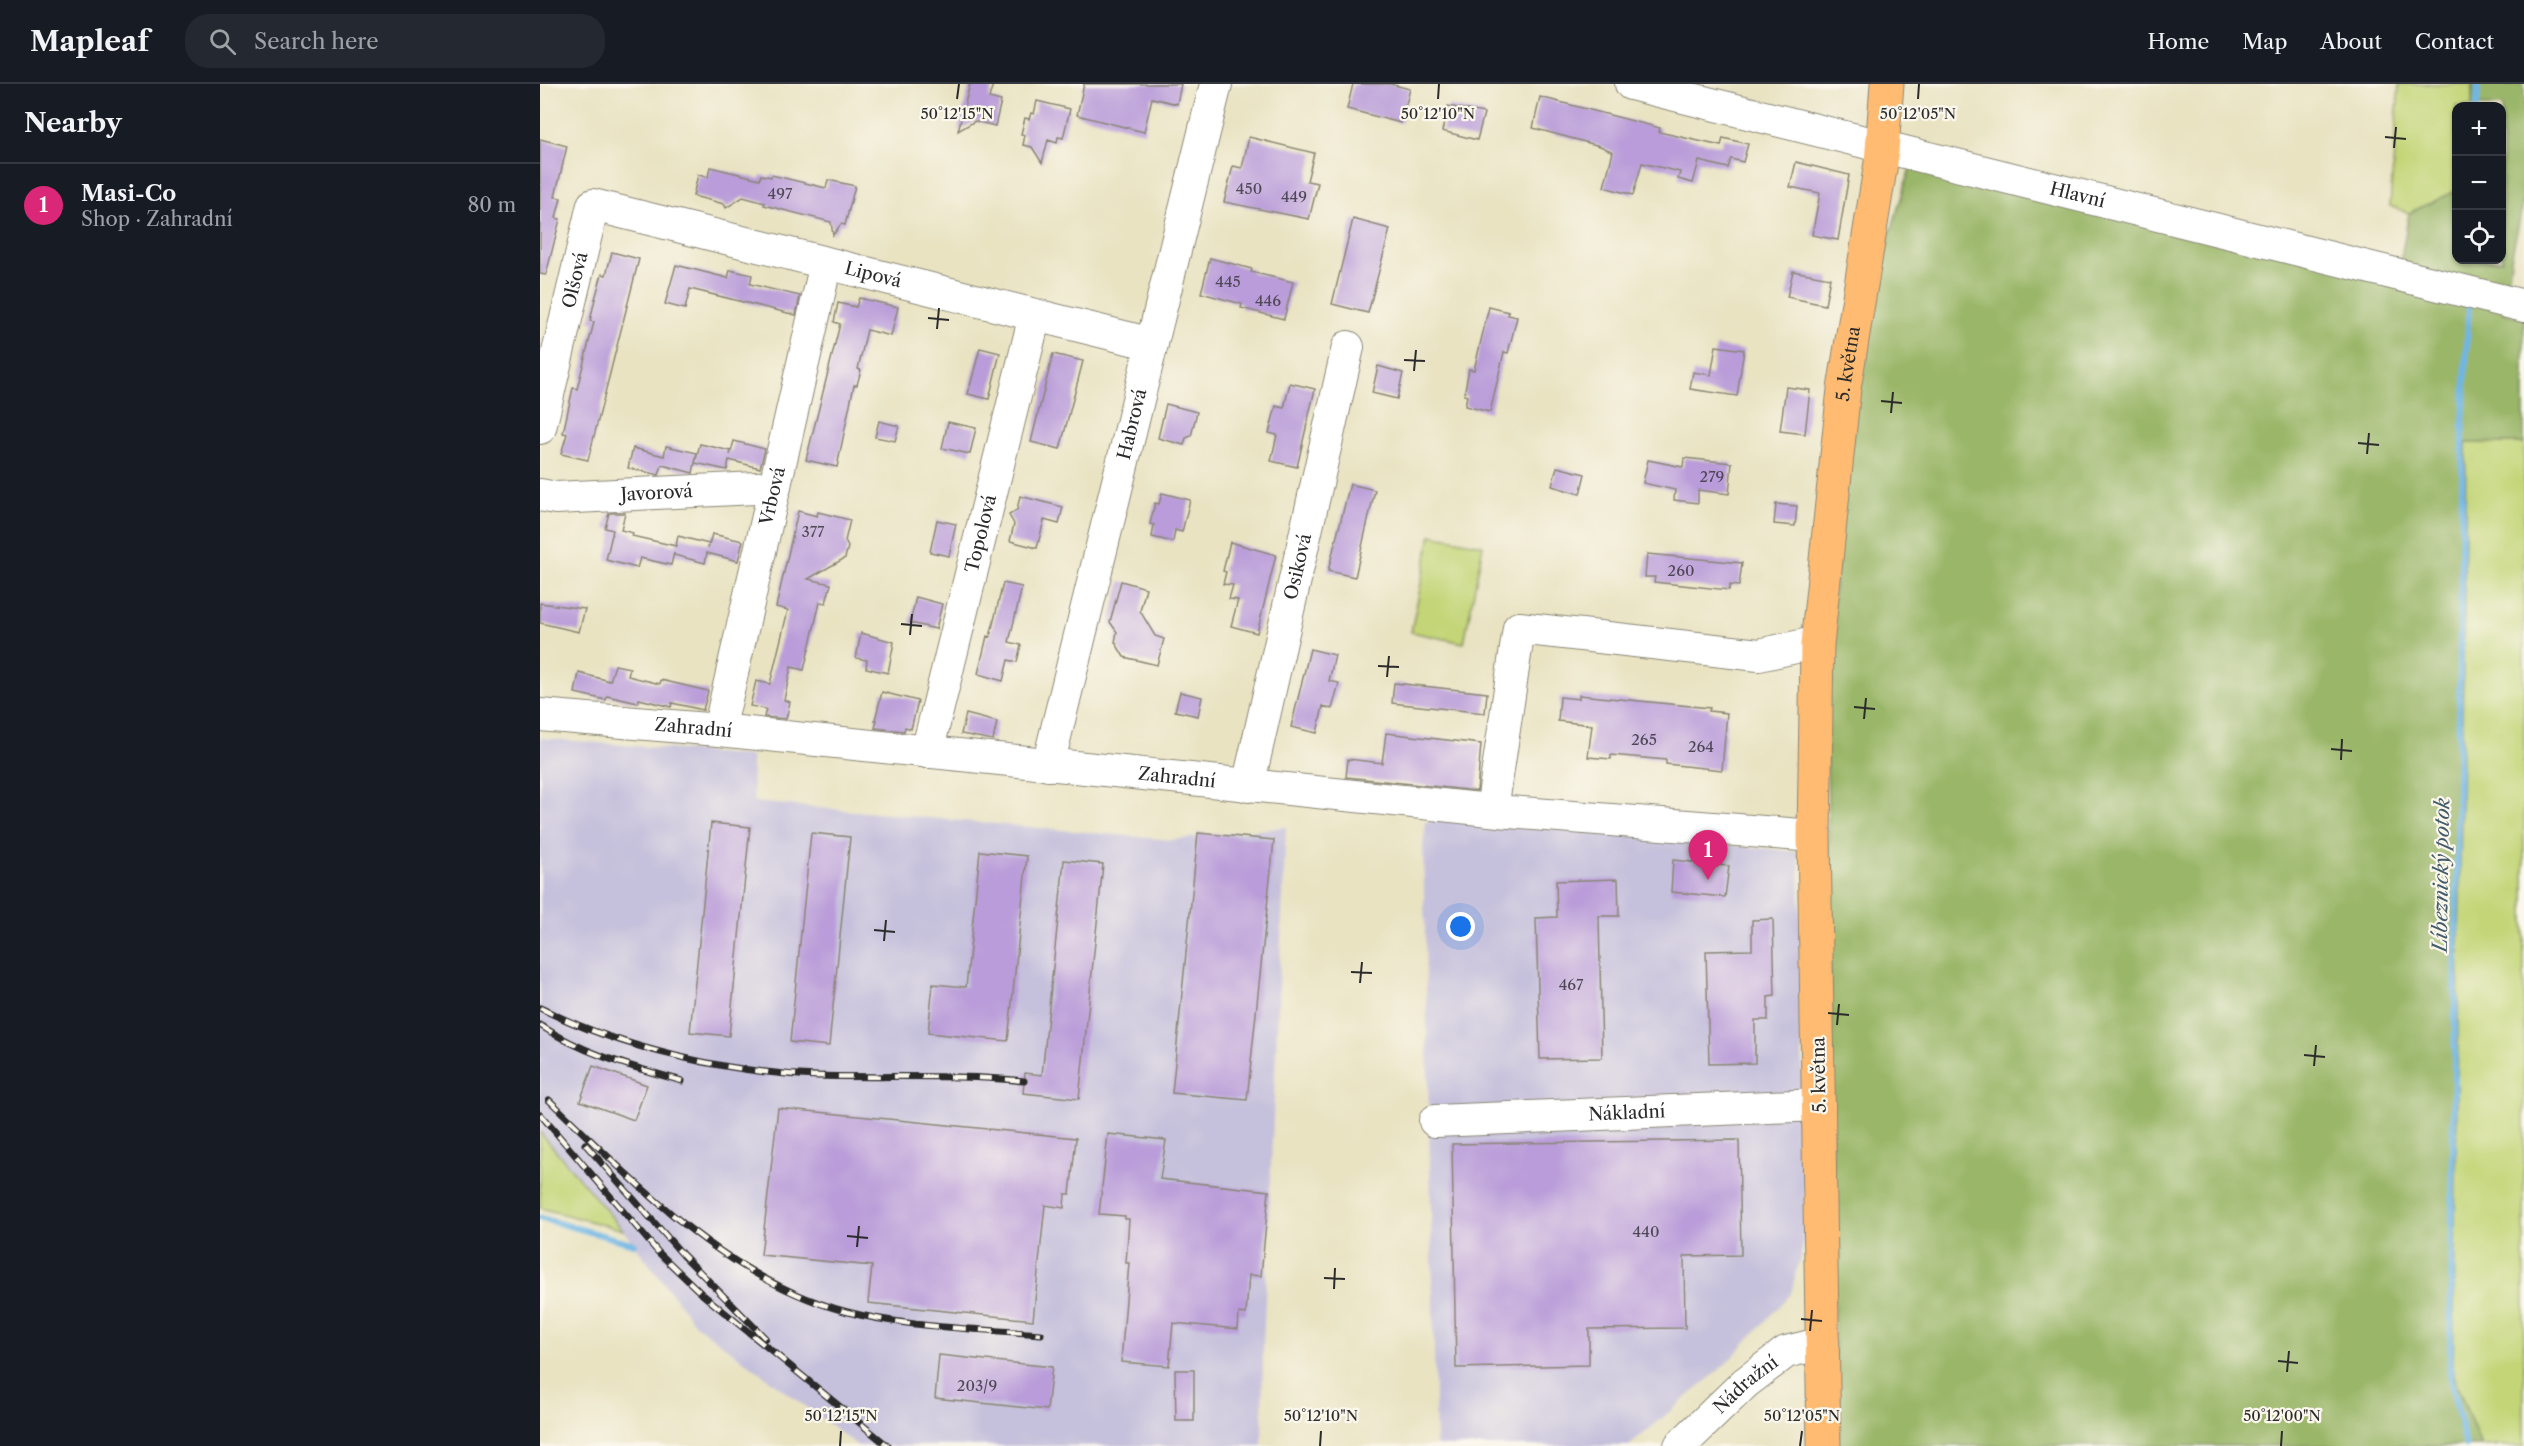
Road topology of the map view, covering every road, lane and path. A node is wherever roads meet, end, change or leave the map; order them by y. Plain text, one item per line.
1 (1216, 84) edge
2 (1631, 84) edge
3 (1887, 84) edge
4 (1883, 147) junction
5 (593, 205) joint
6 (826, 263) junction
7 (2524, 306) edge
8 (1035, 315) junction
9 (1152, 344) junction
10 (1347, 347) dead end
11 (540, 428) edge
12 (775, 487) junction
13 (540, 495) edge
14 (1817, 645) junction
15 (540, 715) edge
16 (719, 730) junction
17 (927, 752) junction
18 (1048, 765) junction
19 (1248, 786) junction
20 (1492, 810) junction
21 (1814, 836) junction
22 (1819, 1105) junction
23 (1435, 1121) dead end
24 (1823, 1343) junction
25 (1824, 1440) edge
26 (1680, 1446) edge

1 - 9 street, Habrová
2 - 4 street, Hlavní
3 - 4 main road, 5. května
4 - 7 street, Hlavní
4 - 14 main road, 5. května
5 - 6 street, Lipová
5 - 11 street, Olšová
6 - 8 street, Lipová
6 - 12 street, Vrbová
8 - 9 street, Lipová
8 - 17 street, Topolová
9 - 18 street, Habrová
10 - 19 street, Osiková
12 - 13 street, Javorová
12 - 16 street, Vrbová
14 - 20 street
14 - 21 main road, 5. května
15 - 16 street, Zahradní
16 - 17 street, Zahradní
17 - 18 street, Zahradní
18 - 19 street, Zahradní
19 - 20 street, Zahradní
20 - 21 street, Zahradní
21 - 22 main road, 5. května
22 - 23 street, Nákladní
22 - 24 main road, 5. května
24 - 25 main road, 5. května
24 - 26 street, Nádražní

